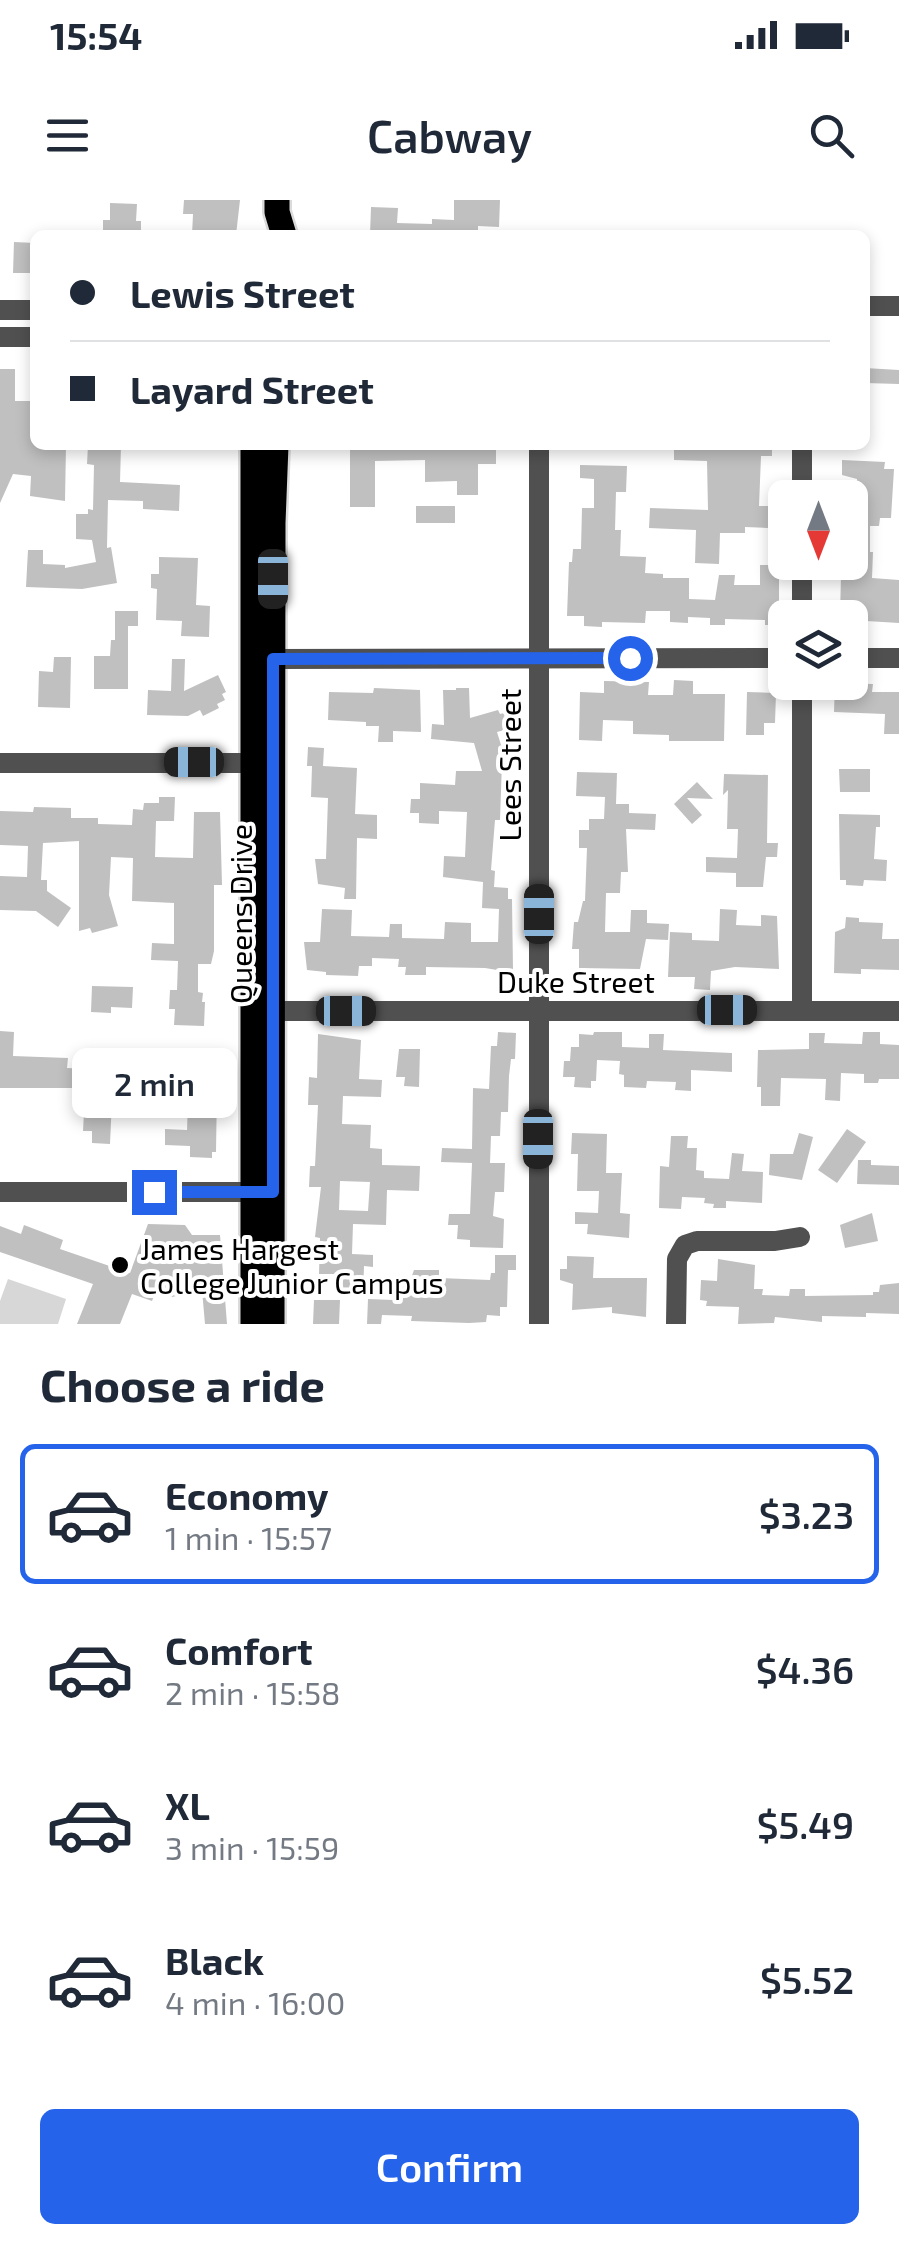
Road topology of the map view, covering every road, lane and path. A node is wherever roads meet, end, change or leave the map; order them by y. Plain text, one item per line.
1 (870, 306) edge
2 (899, 306) edge
3 (0, 310) edge
4 (30, 310) edge
5 (0, 336) edge
6 (30, 337) edge
7 (253, 450) edge
8 (276, 450) edge
9 (539, 450) edge
10 (802, 450) edge
11 (802, 480) edge
12 (539, 658) junction
13 (768, 658) edge
14 (868, 658) edge
15 (899, 658) edge
16 (273, 659) junction
17 (802, 700) edge
18 (0, 762) edge
19 (263, 762) junction
20 (802, 1010) junction
21 (899, 1010) edge
22 (262, 1011) junction
23 (539, 1011) junction
24 (0, 1192) edge
25 (262, 1192) junction
26 (800, 1236) dead end
27 (252, 1324) edge
28 (272, 1324) edge
29 (538, 1324) edge
30 (676, 1324) edge

1 - 2 street
3 - 4 street
5 - 6 street
7 - 19 main road, Queens Drive
8 - 16 main road, Queens Drive
9 - 12 street, Lees Street
10 - 11 street
12 - 13 street
12 - 16 street
12 - 23 street, Lees Street
14 - 15 street
16 - 19 main road, Queens Drive
17 - 20 street
18 - 19 street
19 - 22 main road, Queens Drive
20 - 21 street, Duke Street
20 - 23 street, Duke Street
22 - 23 street, Duke Street
22 - 25 main road, Queens Drive
23 - 29 street, Lees Street
24 - 25 street
25 - 27 main road, Queens Drive
25 - 28 main road, Queens Drive
26 - 30 street

